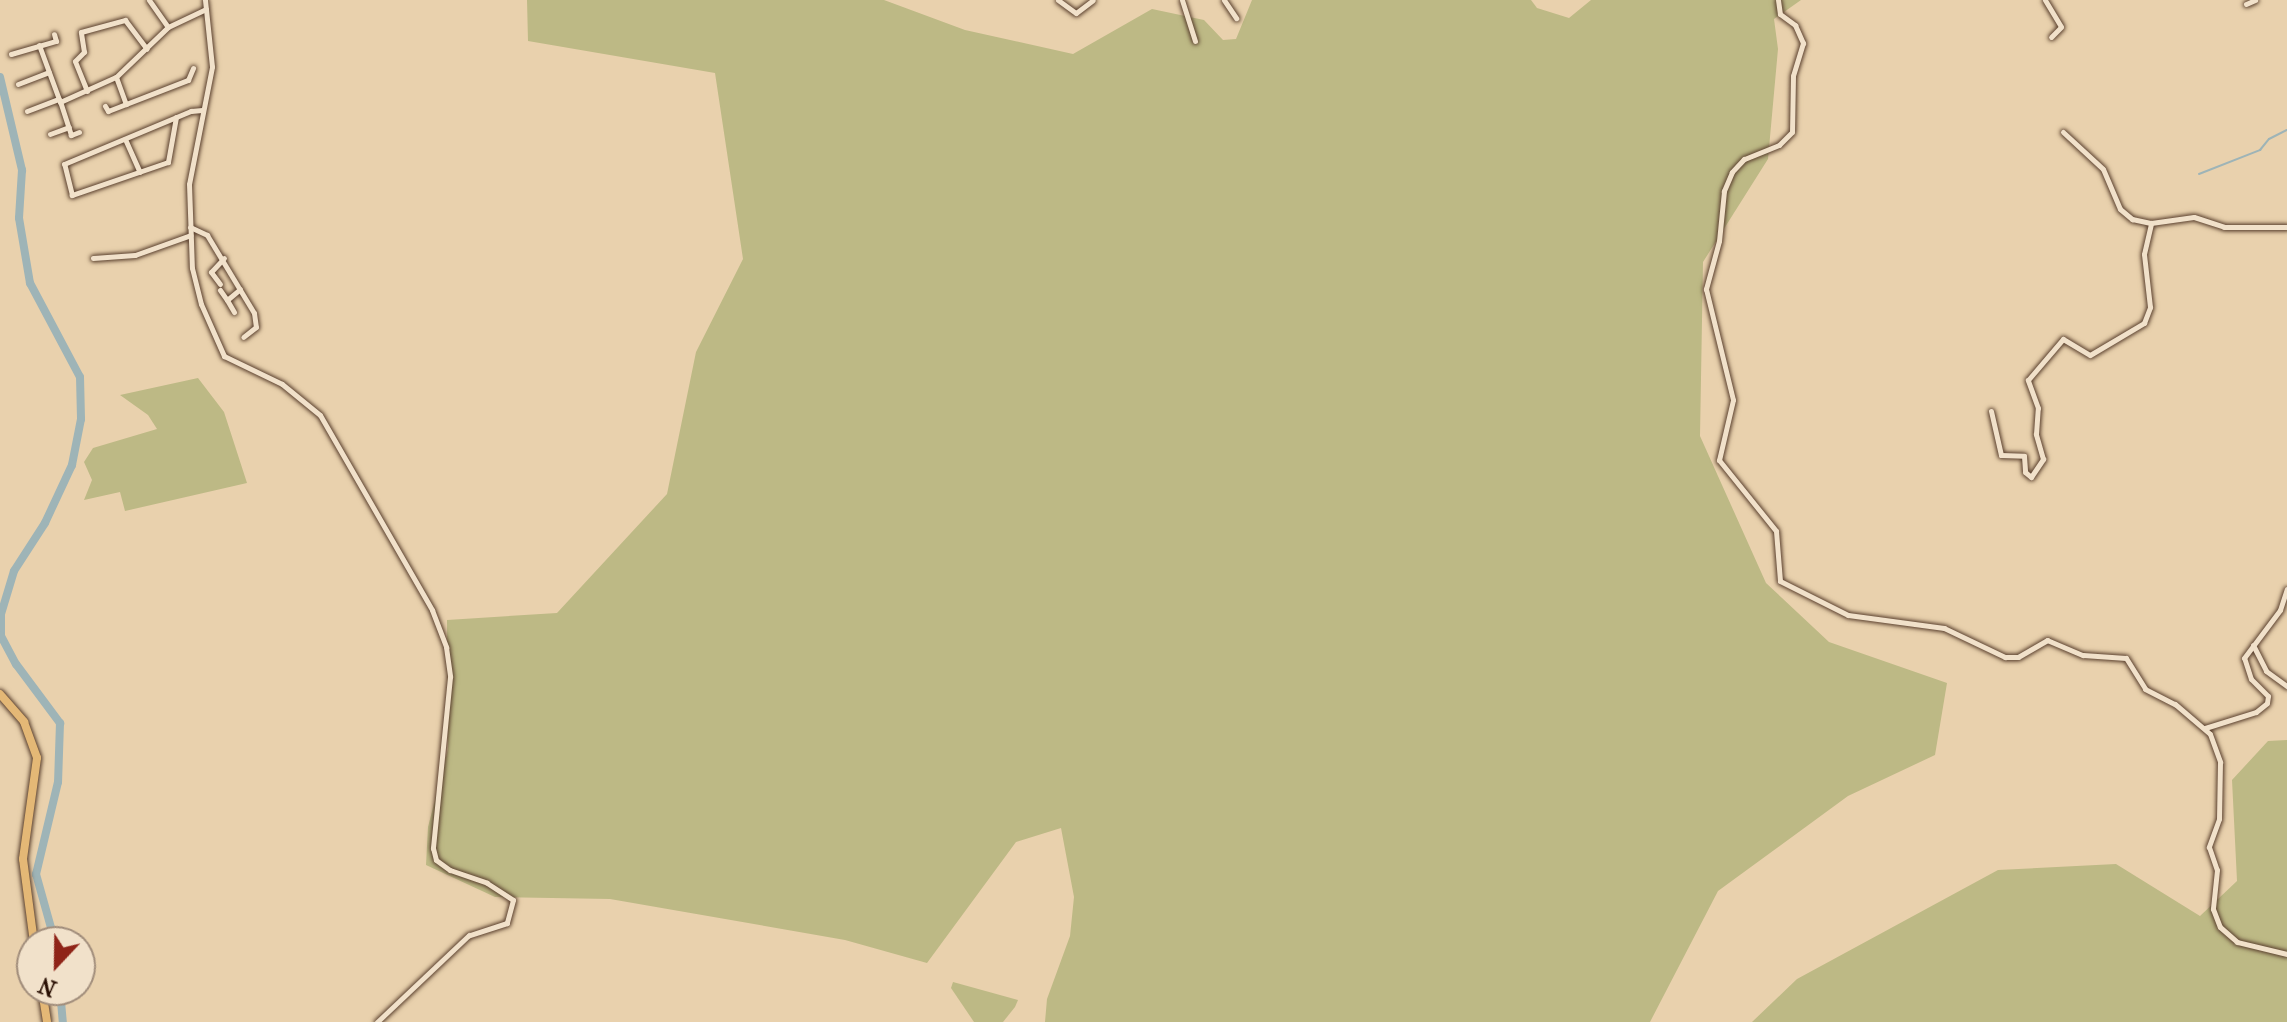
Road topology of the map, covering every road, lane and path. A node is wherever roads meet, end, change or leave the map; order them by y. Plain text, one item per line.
1 (149, 0) edge
2 (205, 0) edge
3 (1058, 0) edge
4 (1093, 0) edge
5 (1182, 0) edge
6 (1224, 0) edge
7 (1778, 0) edge
8 (2045, 0) edge
9 (2255, 0) edge
10 (2246, 4) dead end
11 (206, 9) junction
12 (1236, 18) dead end
13 (208, 22) junction
14 (215, 24) dead end
15 (168, 27) junction
16 (54, 34) dead end
17 (2051, 37) dead end
18 (1195, 41) dead end
19 (39, 45) junction
20 (147, 49) junction
21 (11, 54) dead end
22 (193, 68) dead end
23 (49, 72) junction
24 (116, 77) junction
25 (18, 84) dead end
26 (87, 91) junction
27 (59, 101) junction
28 (126, 104) junction
29 (105, 106) dead end
30 (202, 110) junction
31 (27, 111) dead end
32 (176, 117) junction
33 (69, 127) junction
34 (79, 132) dead end
35 (2063, 132) dead end
36 (50, 134) dead end
37 (125, 139) junction
38 (140, 172) junction
39 (2151, 223) junction
40 (190, 227) junction
41 (2287, 227) edge
42 (191, 235) junction
43 (93, 258) dead end
44 (224, 258) junction
45 (240, 289) junction
46 (227, 300) junction
47 (234, 312) dead end
48 (243, 337) dead end
49 (1991, 411) dead end
50 (2287, 589) edge
51 (2253, 644) junction
52 (2287, 686) edge
53 (0, 694) edge
54 (2204, 728) junction
55 (32, 926) edge
56 (2287, 954) edge
57 (377, 1022) edge

1 - 15 street
2 - 11 street
3 - 4 street
5 - 18 street
6 - 12 street
7 - 54 street
8 - 17 street
9 - 10 street
11 - 13 street
11 - 15 street
13 - 14 street
13 - 30 street
15 - 20 street
16 - 19 street
19 - 21 street
19 - 23 street
20 - 24 street
20 - 26 street
22 - 28 street
23 - 25 street
23 - 27 street
24 - 26 street
24 - 28 street
26 - 27 street
27 - 31 street
27 - 33 street
28 - 29 street
30 - 32 street
30 - 40 street
32 - 37 street
32 - 38 street
33 - 34 street
33 - 36 street
35 - 39 street
37 - 38 street
37 - 38 street
39 - 41 street
39 - 49 street
40 - 42 street
40 - 44 street
42 - 43 street
42 - 57 street
44 - 45 street
44 - 46 street
45 - 46 street
45 - 48 street
46 - 47 street
50 - 51 street
51 - 52 street
51 - 54 street
53 - 55 main road
54 - 56 street

